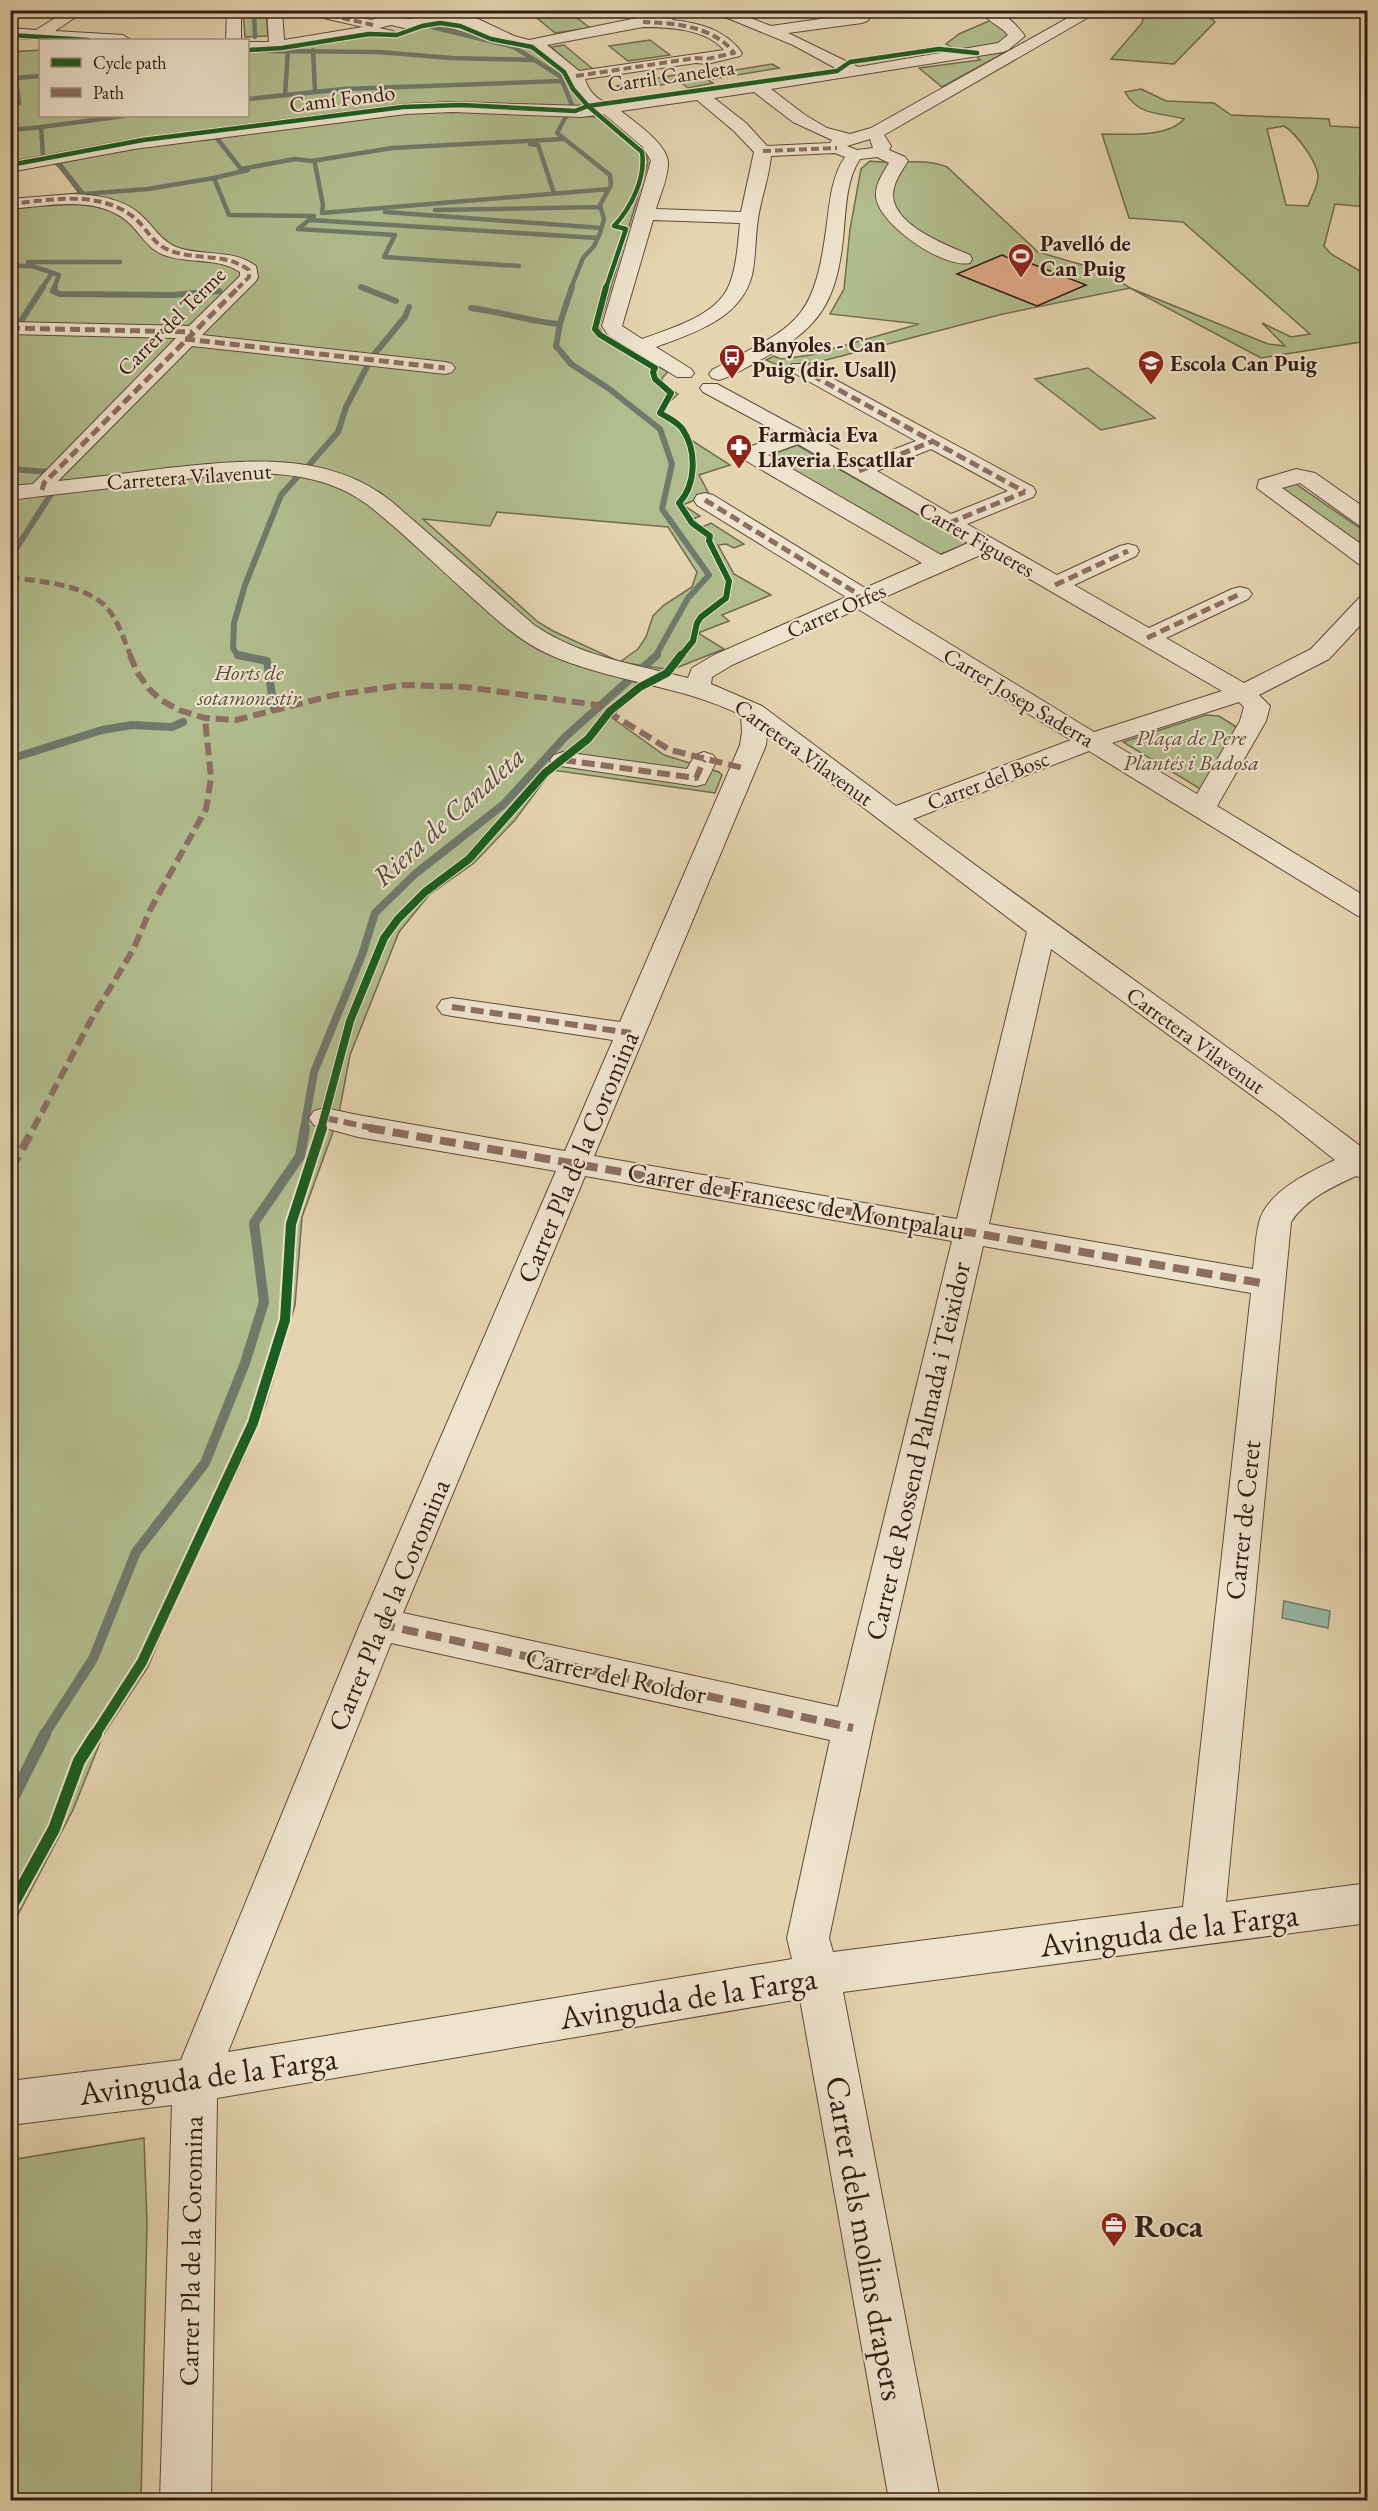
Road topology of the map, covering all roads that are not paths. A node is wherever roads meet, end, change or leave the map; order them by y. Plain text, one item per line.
1 (79, 10) edge
2 (234, 10) edge
3 (274, 10) edge
4 (307, 10) edge
5 (715, 10) edge
6 (1094, 10) edge
7 (689, 13) dead end
8 (990, 14) dead end
9 (406, 17) edge
10 (644, 22) junction
11 (376, 28) junction
12 (770, 31) junction
13 (10, 33) edge
14 (38, 35) junction
15 (106, 39) edge
16 (234, 39) edge
17 (798, 42) junction
18 (530, 44) junction
19 (276, 46) junction
20 (249, 47) edge
21 (854, 71) junction
22 (576, 76) junction
23 (757, 86) junction
24 (699, 94) junction
25 (608, 109) junction
26 (877, 142) junction
27 (849, 145) junction
28 (764, 151) junction
29 (10, 167) edge
30 (10, 204) edge
31 (646, 214) junction
32 (749, 218) junction
33 (963, 260) dead end
34 (10, 328) edge
35 (189, 335) junction
36 (641, 346) junction
37 (445, 368) dead end
38 (799, 368) dead end
39 (715, 381) junction
40 (800, 436) junction
41 (933, 441) junction
42 (859, 471) junction
43 (42, 490) junction
44 (10, 493) edge
45 (705, 500) dead end
46 (1368, 521) edge
47 (949, 523) junction
48 (985, 544) junction
49 (1128, 551) dead end
50 (1368, 560) edge
51 (940, 564) junction
52 (1055, 585) junction
53 (1240, 594) dead end
54 (858, 599) junction
55 (1368, 602) edge
56 (1147, 638) junction
57 (1279, 675) junction
58 (698, 686) junction
59 (1243, 693) junction
60 (1202, 706) junction
61 (753, 711) junction
62 (1250, 726) junction
63 (794, 741) junction
64 (1091, 741) junction
65 (753, 745) junction
66 (564, 760) dead end
67 (704, 760) dead end
68 (1203, 807) junction
69 (893, 817) junction
70 (1368, 910) edge
71 (1042, 929) junction
72 (452, 1006) dead end
73 (631, 1033) junction
74 (325, 1118) dead end
75 (575, 1162) junction
76 (1363, 1165) edge
77 (969, 1232) junction
78 (1267, 1284) junction
79 (379, 1624) junction
80 (853, 1728) junction
81 (1368, 1903) edge
82 (1203, 1923) junction
83 (818, 1975) junction
84 (195, 2080) junction
85 (10, 2103) edge
86 (186, 2500) edge
87 (915, 2500) edge

1 - 14 street
2 - 16 street
3 - 19 street
4 - 11 street
5 - 12 street
6 - 26 street
7 - 10 street
8 - 21 street, Camí Fondo
9 - 11 street
9 - 18 street
10 - 18 street
10 - 22 street
11 - 19 street
12 - 17 street
12 - 17 street
13 - 14 street
14 - 15 street
17 - 21 street
18 - 22 street
19 - 20 street
21 - 23 street, Camí Fondo
22 - 25 street
23 - 24 street, Camí Fondo
23 - 27 street
24 - 25 street, Camí Fondo
24 - 28 street
25 - 29 street, Camí Fondo
25 - 31 street
26 - 27 street
26 - 33 street
27 - 28 street
27 - 39 street
28 - 32 street
30 - 35 street, Carrer del Terme
31 - 32 street
31 - 36 street
32 - 36 street
34 - 35 street
35 - 37 street
35 - 43 street, Carrer del Terme
36 - 39 street, Carrer Figueres
38 - 41 street
39 - 40 street, Carrer Figueres
40 - 42 street, Carrer Figueres
40 - 51 street
41 - 42 street
41 - 47 street
42 - 47 street, Carrer Figueres
43 - 44 street, Carretera Vilavenut
43 - 58 street, Carretera Vilavenut
45 - 54 street, Carrer Josep Saderra
46 - 50 street
47 - 48 street, Carrer Figueres
48 - 51 street, Carrer Orfes
48 - 52 street, Carrer Figueres
49 - 52 street
51 - 54 street, Carrer Orfes
52 - 56 street, Carrer Figueres
53 - 56 street
54 - 58 street, Carrer Orfes
54 - 64 street, Carrer Josep Saderra
55 - 57 street, Carrer del Bosc
56 - 59 street, Carrer Figueres
57 - 59 street, Carrer del Bosc
57 - 62 street
58 - 61 street, Carretera Vilavenut
59 - 60 street, Carrer del Bosc
59 - 62 street
60 - 62 street
60 - 64 street, Carrer del Bosc
61 - 63 street, Carretera Vilavenut
61 - 65 street, Carrer Pla de la Coromina
62 - 68 street
63 - 65 street
63 - 69 street, Carretera Vilavenut
64 - 68 street, Carrer Josep Saderra
64 - 69 street, Carrer del Bosc
65 - 73 street, Carrer Pla de la Coromina
66 - 67 street
68 - 70 street, Carrer Josep Saderra
69 - 71 street, Carretera Vilavenut
71 - 76 street, Carretera Vilavenut
71 - 77 street, Carrer de Rossend Palmada i Teixidor
72 - 73 street
73 - 75 street, Carrer Pla de la Coromina
74 - 75 street, Carrer de Francesc de Montpalau
75 - 77 street, Carrer de Francesc de Montpalau
75 - 79 street, Carrer Pla de la Coromina
76 - 78 street, Carrer de Ceret
77 - 78 street, Carrer de Francesc de Montpalau
77 - 80 street, Carrer de Rossend Palmada i Teixidor
78 - 82 street, Carrer de Ceret
79 - 80 street, Carrer del Roldor
79 - 84 street, Carrer Pla de la Coromina
80 - 83 street, Carrer de Rossend Palmada i Teixidor
81 - 82 street, Avinguda de la Farga
82 - 83 street, Avinguda de la Farga
83 - 84 street, Avinguda de la Farga
83 - 87 street, Carrer dels molins drapers
84 - 85 street, Avinguda de la Farga
84 - 86 street, Carrer Pla de la Coromina

